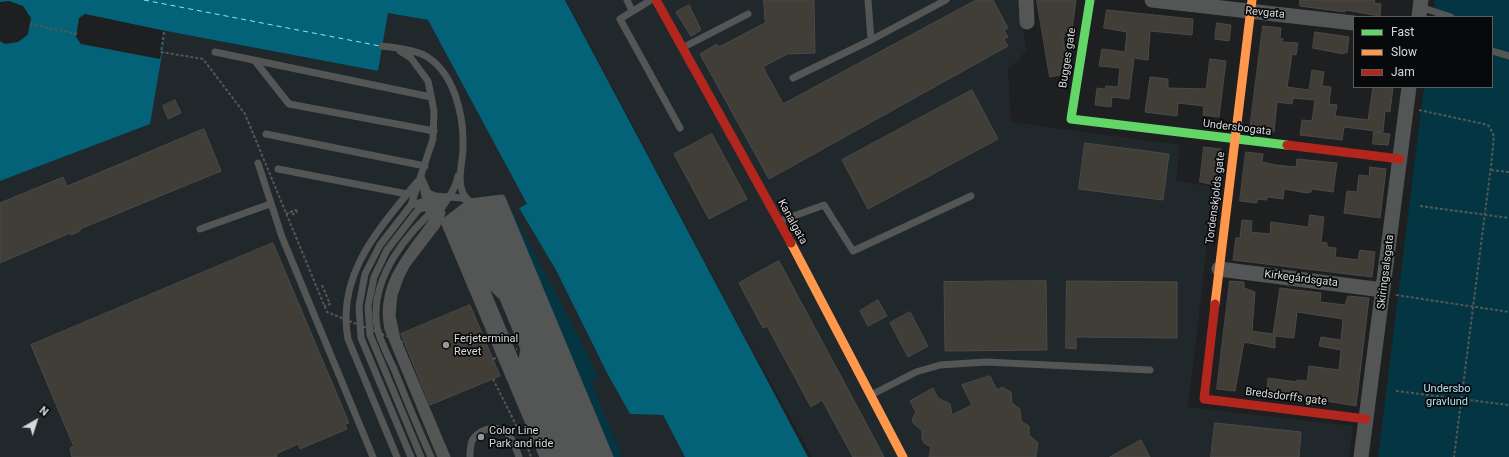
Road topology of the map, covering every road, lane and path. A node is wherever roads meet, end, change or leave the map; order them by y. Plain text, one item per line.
1 (627, 0) edge
2 (651, 0) edge
3 (656, 0) edge
4 (868, 0) edge
5 (946, 0) edge
6 (1026, 0) edge
7 (1090, 0) edge
8 (1152, 0) edge
9 (1251, 6) edge
10 (1420, 8) edge
11 (632, 12) junction
12 (748, 14) dead end
13 (1448, 16) edge
14 (1027, 22) dead end
15 (1353, 23) edge
16 (30, 24) dead end
17 (164, 32) dead end
18 (77, 34) dead end
19 (871, 40) junction
20 (682, 48) junction
21 (1493, 51) edge
22 (215, 52) dead end
23 (1509, 56) edge
24 (255, 61) junction
25 (793, 78) dead end
26 (1409, 88) edge
27 (431, 97) junction
28 (1407, 108) junction
29 (1071, 119) joint
30 (680, 128) dead end
31 (434, 131) junction
32 (266, 134) dead end
33 (1236, 140) junction
34 (1400, 159) junction
35 (462, 160) junction
36 (258, 163) dead end
37 (425, 166) junction
38 (278, 169) dead end
39 (1491, 170) junction
40 (1509, 172) edge
41 (421, 177) junction
42 (449, 196) junction
43 (971, 196) dead end
44 (470, 202) junction
45 (270, 204) junction
46 (423, 206) junction
47 (1420, 206) dead end
48 (296, 210) dead end
49 (286, 214) junction
50 (1484, 214) junction
51 (1509, 218) edge
52 (778, 222) junction
53 (200, 229) dead end
54 (1219, 269) junction
55 (322, 285) dead end
56 (493, 288) junction
57 (1383, 292) junction
58 (502, 296) junction
59 (491, 301) junction
60 (324, 306) junction
61 (1472, 307) junction
62 (1509, 312) edge
63 (404, 343) dead end
64 (518, 351) junction
65 (493, 359) dead end
66 (522, 360) junction
67 (1150, 370) dead end
68 (492, 379) dead end
69 (1396, 391) dead end
70 (871, 395) junction
71 (1204, 398) joint
72 (1461, 399) junction
73 (1509, 405) edge
74 (1366, 419) junction
75 (521, 435) dead end
76 (527, 448) dead end
77 (373, 457) edge
78 (397, 457) edge
79 (406, 457) edge
80 (411, 457) edge
81 (416, 457) edge
82 (421, 457) edge
83 (426, 457) edge
84 (430, 457) edge
85 (436, 457) edge
86 (440, 457) edge
87 (447, 457) edge
88 (470, 457) edge
89 (519, 457) edge
90 (531, 457) edge
91 (543, 457) edge
92 (549, 457) edge
93 (556, 457) edge
94 (563, 457) edge
95 (569, 457) edge
96 (575, 457) edge
97 (581, 457) edge
98 (586, 457) edge
99 (592, 457) edge
100 (598, 457) edge
101 (604, 457) edge
102 (610, 457) edge
103 (903, 457) edge
104 (1361, 457) edge
105 (1454, 457) edge

1 - 11 lane
2 - 11 lane
3 - 20 street, Kanalgata
4 - 19 lane
5 - 19 lane
6 - 14 street
7 - 29 street, Bugges gate
8 - 9 street, Revgata
9 - 15 street, Revgata
9 - 33 street, Tordenskjolds gate
10 - 13 lane
11 - 30 lane
12 - 20 lane
16 - 18 path
17 - 49 path, bridge
19 - 25 lane
20 - 52 street, Kanalgata
21 - 23 lane
22 - 24 lane
24 - 27 lane
24 - 31 lane
26 - 28 street, Skiringsalsgata
27 - 31 lane
27 - 35 lane
28 - 34 street, Skiringsalsgata
28 - 39 path
29 - 33 street, Undersbogata
31 - 37 lane
32 - 37 lane
33 - 34 street, Undersbogata
33 - 54 street, Tordenskjolds gate
34 - 57 street, Skiringsalsgata
35 - 42 lane
35 - 44 lane
36 - 45 lane
37 - 41 lane
38 - 46 lane
39 - 40 path
39 - 50 path
41 - 42 lane
41 - 46 lane
41 - 46 lane
41 - 46 lane
42 - 44 lane
42 - 46 lane
42 - 46 lane
42 - 87 lane
43 - 52 lane
44 - 56 lane
44 - 58 lane
44 - 59 lane
44 - 91 lane
44 - 92 lane
44 - 96 lane
44 - 97 lane
44 - 98 lane
44 - 99 lane
44 - 100 lane
44 - 101 lane
44 - 102 lane
45 - 53 lane
45 - 77 lane
46 - 78 lane
46 - 79 lane
46 - 80 lane
46 - 81 lane
46 - 82 lane
46 - 83 lane
46 - 84 lane
46 - 85 lane
46 - 86 lane
47 - 50 path
48 - 49 path, bridge
49 - 60 path, bridge
50 - 51 path
50 - 61 path
52 - 70 street, Kanalgata
54 - 57 street, Kirkegårdsgata
54 - 71 street, Tordenskjolds gate
55 - 60 path
56 - 58 lane
56 - 59 lane
57 - 61 path
57 - 74 street, Skiringsalsgata
58 - 64 lane
59 - 64 lane
60 - 63 path, bridge
61 - 62 path
61 - 72 path
64 - 65 path, bridge
64 - 66 lane
64 - 66 lane
64 - 93 lane
64 - 95 lane
66 - 94 lane
67 - 70 lane
68 - 75 path
69 - 72 path
70 - 103 street, Kanalgata
71 - 74 street, Bredsdorffs gate
72 - 73 path
72 - 105 path
74 - 104 street, Skiringsalsgata
76 - 90 path
88 - 89 lane

